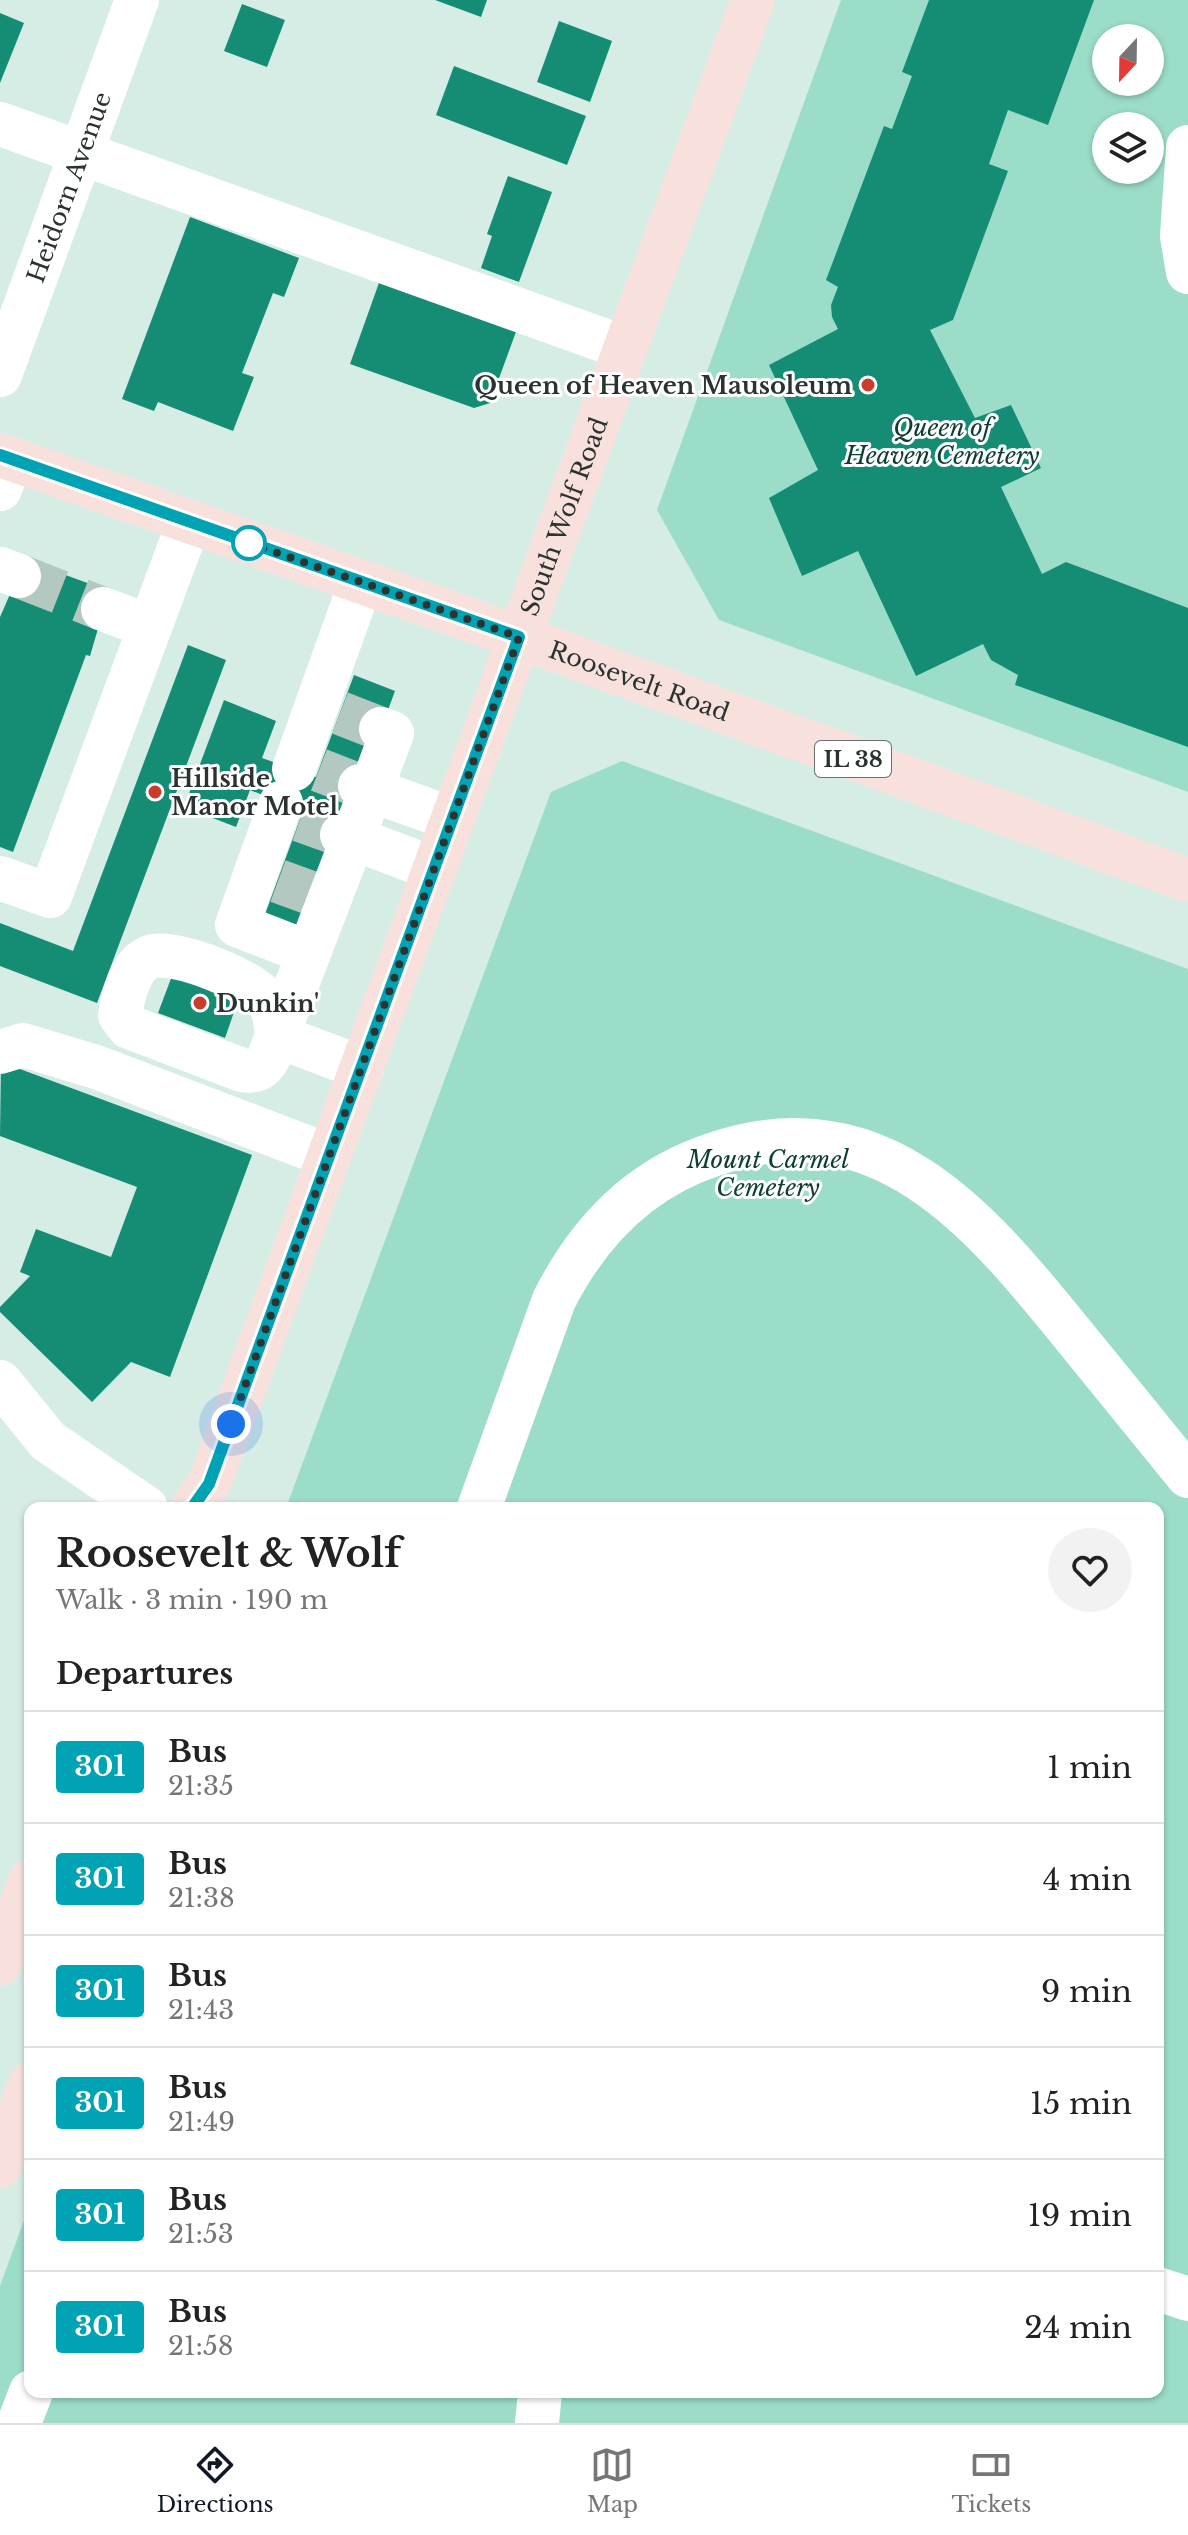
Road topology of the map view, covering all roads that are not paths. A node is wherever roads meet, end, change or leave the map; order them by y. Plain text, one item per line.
1 (137, 0) edge
2 (753, 0) edge
3 (0, 124) edge
4 (1188, 147) edge
5 (81, 153) junction
6 (1188, 272) edge
7 (625, 348) junction
8 (0, 375) edge
9 (4, 468) edge
10 (189, 522) junction
11 (361, 582) junction
12 (103, 609) tunnel mouth
13 (150, 627) junction
14 (519, 637) junction
15 (381, 729) dead end
16 (366, 788) junction
17 (452, 819) junction
18 (347, 837) junction
19 (434, 869) junction
20 (0, 878) edge
21 (1188, 880) edge
22 (309, 953) junction
23 (0, 1052) edge
24 (362, 1068) junction
25 (329, 1156) junction
26 (0, 1382) edge
27 (1188, 1476) edge
28 (203, 1500) edge
29 (137, 1502) edge
30 (481, 1502) edge
31 (24, 1898) edge
32 (0, 1964) edge
33 (24, 2100) edge
34 (0, 2166) edge
35 (1164, 2291) edge
36 (1188, 2299) edge
37 (29, 2398) edge
38 (539, 2398) edge
39 (19, 2423) edge
40 (537, 2423) edge

1 - 5 street, Heidorn Avenue
2 - 7 main road, South Wolf Road
3 - 5 street
4 - 6 street
5 - 7 street
5 - 8 street, Heidorn Avenue
7 - 14 main road, South Wolf Road
9 - 10 main road, Roosevelt Road / IL 38
10 - 11 main road, Roosevelt Road / IL 38
10 - 13 street
11 - 14 main road, Roosevelt Road / IL 38
11 - 22 street
12 - 13 street
13 - 20 street
14 - 17 main road, South Wolf Road
14 - 21 main road, Roosevelt Road / IL 38
15 - 16 street
16 - 17 street
16 - 18 street
17 - 19 main road, South Wolf Road
18 - 19 street
18 - 22 street
19 - 24 main road, South Wolf Road
22 - 24 street
23 - 25 street
24 - 25 main road, South Wolf Road
25 - 28 main road, South Wolf Road
26 - 29 street
27 - 30 street
31 - 32 main road
33 - 34 main road
35 - 36 street
37 - 39 street
38 - 40 street

